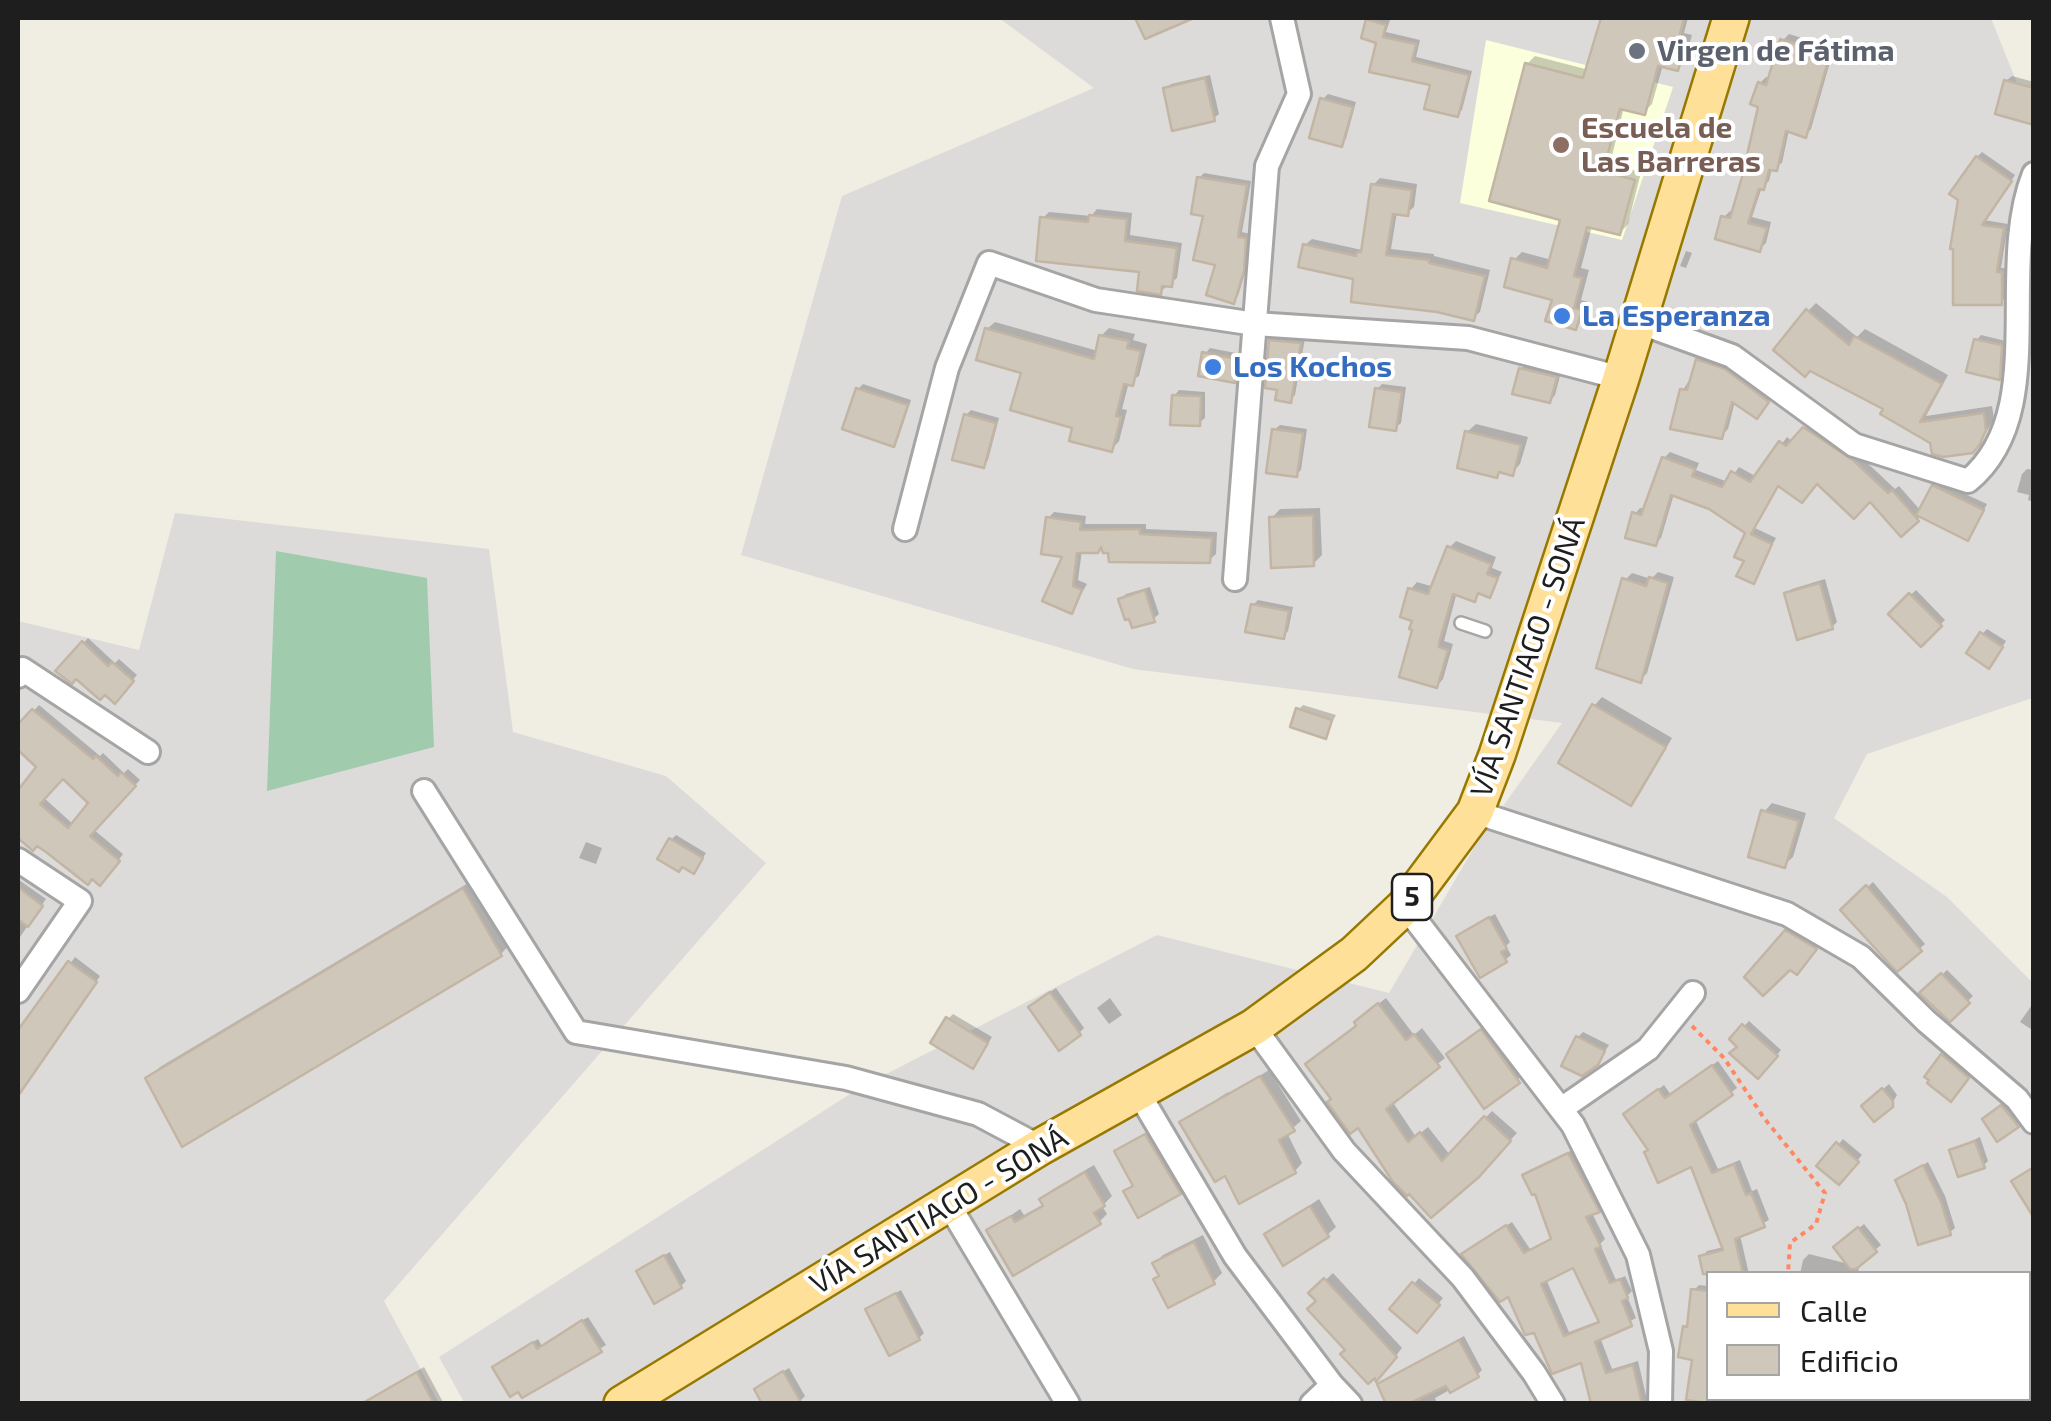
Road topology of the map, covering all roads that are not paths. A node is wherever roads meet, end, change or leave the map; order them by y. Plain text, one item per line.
1 (1282, 18) edge
2 (1731, 18) edge
3 (2034, 174) edge
4 (1638, 322) junction
5 (1255, 324) junction
6 (1621, 378) junction
7 (905, 528) dead end
8 (1235, 580) dead end
9 (1461, 623) dead end
10 (1485, 631) dead end
11 (18, 676) edge
12 (148, 752) dead end
13 (424, 791) dead end
14 (1475, 812) junction
15 (18, 860) edge
16 (1405, 906) junction
17 (18, 991) edge
18 (1693, 993) dead end
19 (1254, 1027) junction
20 (1138, 1092) junction
21 (1561, 1109) junction
22 (2034, 1122) edge
23 (1040, 1147) junction
24 (949, 1205) junction
25 (1332, 1386) junction
26 (622, 1404) edge
27 (1068, 1404) edge
28 (1312, 1404) edge
29 (1350, 1404) edge
30 (1554, 1404) edge
31 (1660, 1404) edge

1 - 5 street
2 - 4 main road, VÍA SANTIAGO - SONÁ / 5
3 - 4 street
4 - 6 main road, VÍA SANTIAGO - SONÁ / 5
5 - 6 street
5 - 7 street
5 - 8 street
6 - 14 main road, VÍA SANTIAGO - SONÁ / 5
9 - 10 lane
11 - 12 street
13 - 23 street
14 - 16 main road, VÍA SANTIAGO - SONÁ / 5
14 - 22 street
15 - 17 street
16 - 19 main road, VÍA SANTIAGO - SONÁ / 5
16 - 21 street
18 - 21 street
19 - 20 main road, VÍA SANTIAGO - SONÁ / 5
19 - 30 street
20 - 23 main road, VÍA SANTIAGO - SONÁ / 5
20 - 25 street
21 - 31 street
23 - 24 main road, VÍA SANTIAGO - SONÁ / 5
24 - 26 main road, VÍA SANTIAGO - SONÁ / 5
24 - 27 street
25 - 28 street
25 - 29 street

